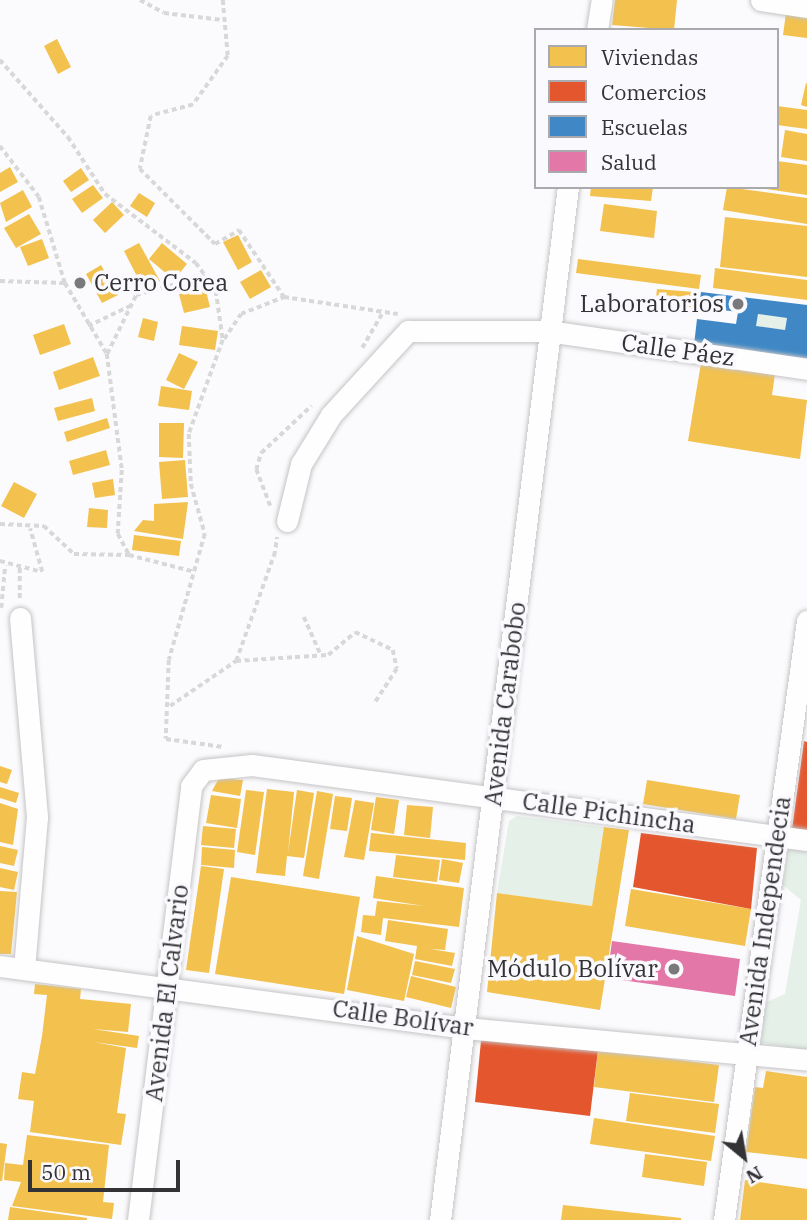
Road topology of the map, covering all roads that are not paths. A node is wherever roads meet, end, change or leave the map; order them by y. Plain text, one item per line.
1 (602, 0) edge
2 (761, 0) edge
3 (807, 7) edge
4 (597, 28) edge
5 (568, 189) edge
6 (548, 331) junction
7 (807, 369) edge
8 (287, 521) road end
9 (10, 615) edge
10 (807, 621) edge
11 (203, 771) joint
12 (495, 797) junction
13 (777, 835) junction
14 (807, 840) edge
15 (0, 966) edge
16 (24, 968) junction
17 (169, 986) junction
18 (465, 1028) junction
19 (746, 1051) junction
20 (807, 1060) edge
21 (138, 1220) edge
22 (440, 1220) edge
23 (724, 1220) edge

1 - 4 street
2 - 3 street
5 - 6 street, Avenida Carabobo
6 - 7 street, Calle Páez
6 - 8 street, Calle Páez
6 - 12 street, Avenida Carabobo
9 - 16 street
10 - 13 street, Avenida Independecia
11 - 12 street, Calle Pichincha
11 - 17 street, Avenida El Calvario
12 - 13 street, Calle Pichincha
12 - 18 street, Avenida Carabobo
13 - 14 street, Calle Pichincha
13 - 19 street, Avenida Independecia
15 - 16 street, Calle Bolívar
16 - 17 street, Calle Bolívar
17 - 18 street, Calle Bolívar
17 - 21 street, Avenida El Calvario
18 - 19 street, Calle Bolívar
18 - 22 street, Avenida Carabobo
19 - 20 street, Calle Bolívar
19 - 23 street, Avenida Independecia

